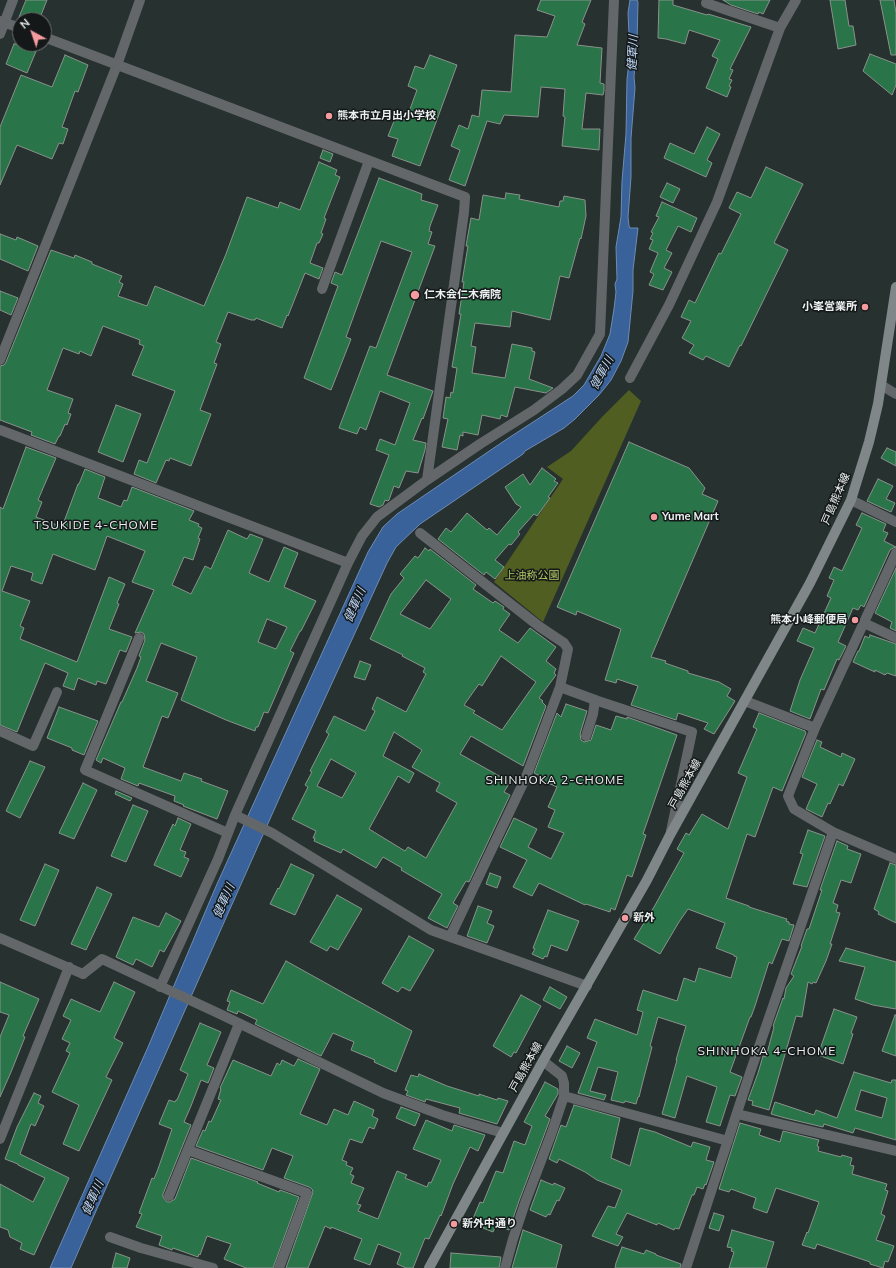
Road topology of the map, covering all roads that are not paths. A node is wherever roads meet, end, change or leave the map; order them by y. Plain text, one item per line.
1 (13, 0) edge
2 (140, 0) edge
3 (614, 0) edge
4 (796, 0) edge
5 (706, 3) dead end
6 (2, 21) edge
7 (12, 25) edge
8 (780, 28) junction
9 (0, 34) edge
10 (52, 40) edge
11 (116, 65) junction
12 (369, 161) junction
13 (896, 288) edge
14 (322, 289) dead end
15 (0, 360) edge
16 (630, 378) dead end
17 (881, 385) junction
18 (896, 394) edge
19 (0, 430) edge
20 (427, 480) junction
21 (851, 500) junction
22 (896, 522) edge
23 (420, 533) dead end
24 (896, 553) edge
25 (348, 563) junction
26 (864, 623) junction
27 (139, 638) dead end
28 (896, 638) edge
29 (560, 687) junction
30 (57, 692) dead end
31 (595, 700) junction
32 (745, 701) junction
33 (815, 728) junction
34 (0, 731) edge
35 (586, 736) dead end
36 (238, 816) junction
37 (833, 832) junction
38 (228, 834) junction
39 (670, 835) junction
40 (896, 858) edge
41 (450, 937) junction
42 (0, 938) edge
43 (69, 967) junction
44 (587, 986) junction
45 (162, 987) junction
46 (239, 1024) junction
47 (543, 1061) junction
48 (564, 1096) junction
49 (737, 1114) junction
50 (503, 1133) junction
51 (0, 1140) edge
52 (728, 1141) junction
53 (188, 1150) junction
54 (896, 1151) edge
55 (169, 1196) dead end
56 (110, 1237) dead end
57 (213, 1268) edge
58 (279, 1268) edge
59 (429, 1268) edge
60 (505, 1268) edge
61 (686, 1268) edge

1 - 6 street
2 - 11 street
3 - 20 street
4 - 8 street
5 - 8 street
6 - 7 street
6 - 9 street
8 - 16 street
10 - 11 street
11 - 12 street
11 - 15 street
12 - 14 street
12 - 20 street
13 - 17 main road, 戸島熊本線
17 - 18 street
17 - 21 main road, 戸島熊本線
19 - 25 street
20 - 25 street
21 - 22 street
21 - 32 main road, 戸島熊本線
23 - 29 street
24 - 26 street
25 - 36 street
26 - 28 street
26 - 33 street
27 - 38 street
29 - 31 street
29 - 41 street
30 - 34 street
31 - 35 street
31 - 39 street
32 - 33 street
32 - 39 main road, 戸島熊本線
33 - 37 street
36 - 38 street
36 - 41 street
37 - 40 street
37 - 49 street
38 - 45 street
39 - 44 main road, 戸島熊本線
41 - 44 street
42 - 43 street
43 - 45 street
43 - 51 street
44 - 47 main road, 戸島熊本線
45 - 46 street
46 - 50 street
46 - 53 street
47 - 48 street
47 - 50 main road, 戸島熊本線
48 - 52 street
48 - 60 street
49 - 52 street
49 - 54 street
50 - 59 main road, 戸島熊本線
52 - 61 street
53 - 55 street
53 - 58 street
56 - 57 street

